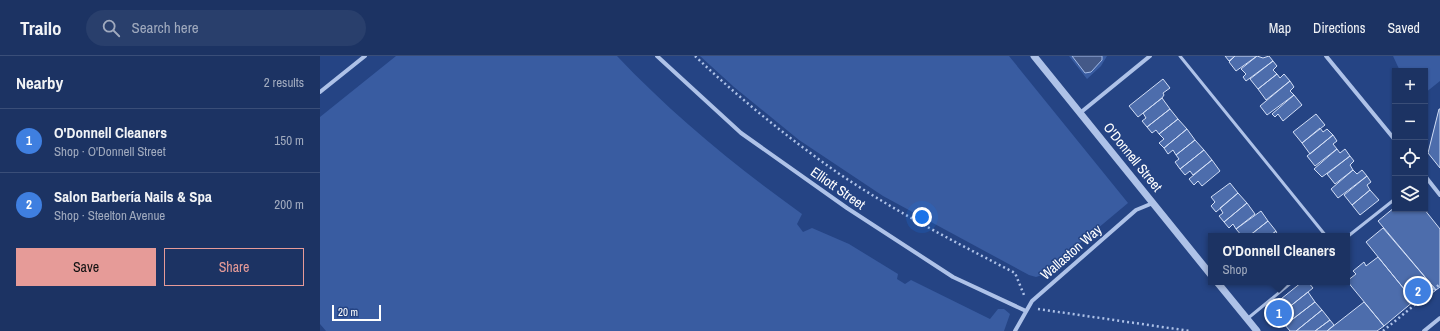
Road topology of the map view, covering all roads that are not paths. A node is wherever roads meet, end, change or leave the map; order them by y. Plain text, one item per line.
1 (364, 56) edge
2 (657, 56) edge
3 (1034, 56) edge
4 (1150, 56) edge
5 (1180, 56) edge
6 (1326, 56) edge
7 (320, 92) edge
8 (1080, 113) junction
9 (1392, 136) edge
10 (1428, 180) edge
11 (1440, 195) edge
12 (1392, 201) edge
13 (1153, 203) junction
14 (1324, 233) edge
15 (1350, 235) edge
16 (1208, 271) edge
17 (1219, 285) edge
18 (1288, 285) edge
19 (1027, 309) junction
20 (1440, 318) edge
21 (1247, 319) junction
22 (1014, 331) edge
23 (1257, 331) edge
24 (1424, 331) edge

1 - 7 street
2 - 19 street, Elliott Street
3 - 8 street, O'Donnell Street
4 - 8 street
5 - 14 lane
6 - 9 street
8 - 13 street, O'Donnell Street
10 - 11 street
12 - 15 lane
13 - 16 street, O'Donnell Street
13 - 19 street, Wallaston Way
17 - 21 street
18 - 21 lane
19 - 22 street, Wallaston Way
20 - 24 street
21 - 23 street

